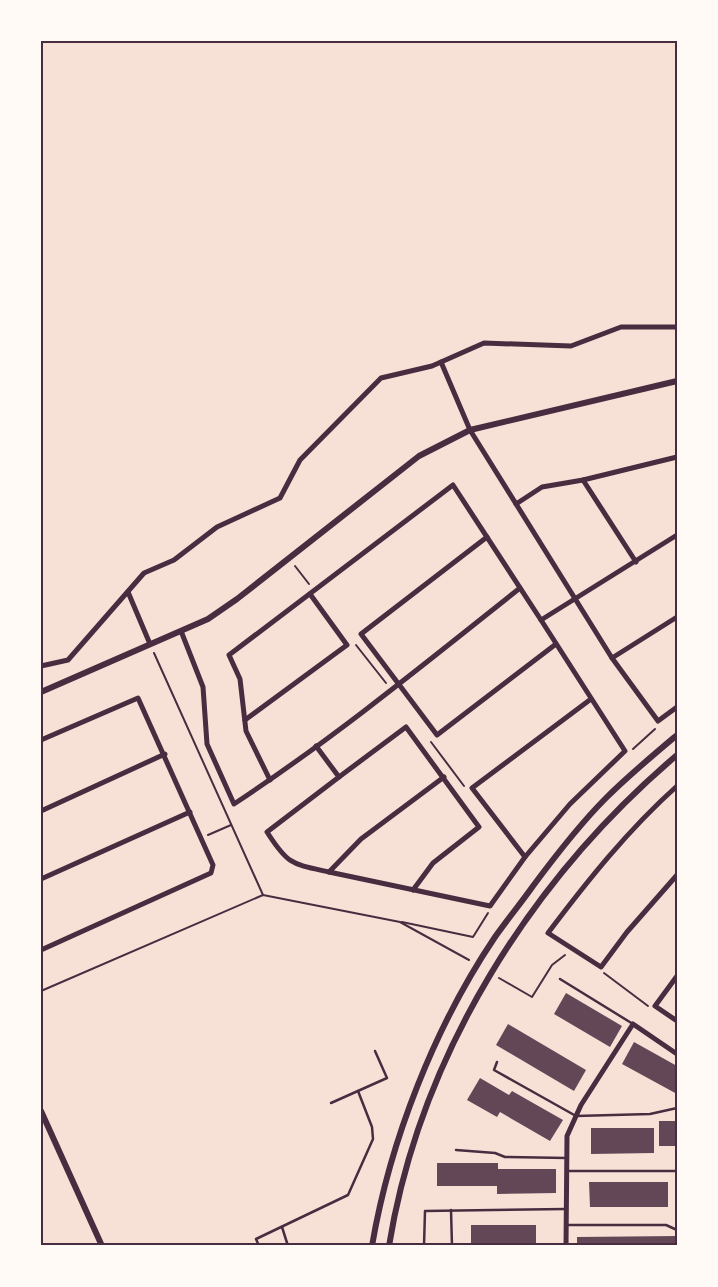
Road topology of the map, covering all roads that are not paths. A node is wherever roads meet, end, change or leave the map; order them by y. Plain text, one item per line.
1 (677, 327) edge
2 (441, 362) junction
3 (677, 381) edge
4 (470, 430) junction
5 (677, 457) edge
6 (583, 480) junction
7 (516, 504) junction
8 (677, 535) edge
9 (486, 537) junction
10 (636, 562) junction
11 (520, 588) junction
12 (128, 592) junction
13 (312, 592) junction
14 (575, 599) junction
15 (677, 617) edge
16 (541, 620) junction
17 (181, 631) junction
18 (150, 644) junction
19 (556, 644) junction
20 (612, 658) junction
21 (41, 666) edge
22 (399, 684) junction
23 (41, 692) edge
24 (591, 699) junction
25 (677, 707) edge
26 (245, 720) junction
27 (677, 735) edge
28 (41, 740) edge
29 (316, 746) junction
30 (165, 754) junction
31 (677, 755) edge
32 (338, 776) junction
33 (444, 777) junction
34 (270, 780) junction
35 (677, 786) edge
36 (41, 810) edge
37 (190, 812) junction
38 (525, 857) junction
39 (329, 872) junction
40 (677, 875) edge
41 (41, 878) edge
42 (413, 890) junction
43 (41, 950) edge
44 (677, 976) edge
45 (560, 979) dead end
46 (677, 1021) edge
47 (633, 1024) junction
48 (375, 1051) dead end
49 (677, 1054) edge
50 (497, 1062) dead end
51 (358, 1091) junction
52 (331, 1103) dead end
53 (677, 1108) edge
54 (41, 1111) edge
55 (576, 1116) junction
56 (456, 1150) dead end
57 (566, 1158) junction
58 (566, 1171) junction
59 (675, 1171) dead end
60 (566, 1209) junction
61 (451, 1210) junction
62 (566, 1225) junction
63 (282, 1227) junction
64 (677, 1230) edge
65 (102, 1246) edge
66 (259, 1246) edge
67 (288, 1246) edge
68 (372, 1246) edge
69 (389, 1246) edge
70 (424, 1246) edge
71 (452, 1246) edge
72 (566, 1246) edge

1 - 2 street
2 - 4 street
2 - 12 street
3 - 4 street
4 - 7 street
4 - 17 street
5 - 6 street
6 - 7 street
6 - 10 street
7 - 14 street
8 - 10 street
9 - 11 street
9 - 13 street
9 - 22 street
10 - 14 street
11 - 16 street
11 - 22 street
12 - 18 street
12 - 21 street
13 - 26 street
13 - 26 street
14 - 16 street
14 - 20 street
15 - 20 street
16 - 19 street
17 - 18 street
17 - 34 street
18 - 23 street
19 - 22 street
19 - 24 street
20 - 25 street
22 - 29 street
24 - 38 street
24 - 38 street
26 - 34 street
27 - 68 street
28 - 30 street
29 - 32 street
29 - 34 street
30 - 36 street
30 - 37 street
31 - 69 street
32 - 33 street
32 - 39 street
33 - 39 street
33 - 42 street
35 - 40 street
37 - 41 street
37 - 43 street
38 - 42 street
39 - 42 street
44 - 46 street
45 - 47 lane
47 - 49 street
47 - 55 street
48 - 51 lane
50 - 55 lane
51 - 52 lane
51 - 63 lane
53 - 55 lane
54 - 65 street
55 - 57 street
56 - 57 lane
57 - 58 street
58 - 59 lane
58 - 60 street
60 - 61 lane
60 - 62 street
61 - 70 lane
61 - 71 lane
62 - 64 lane
62 - 72 street
63 - 66 lane
63 - 67 lane

